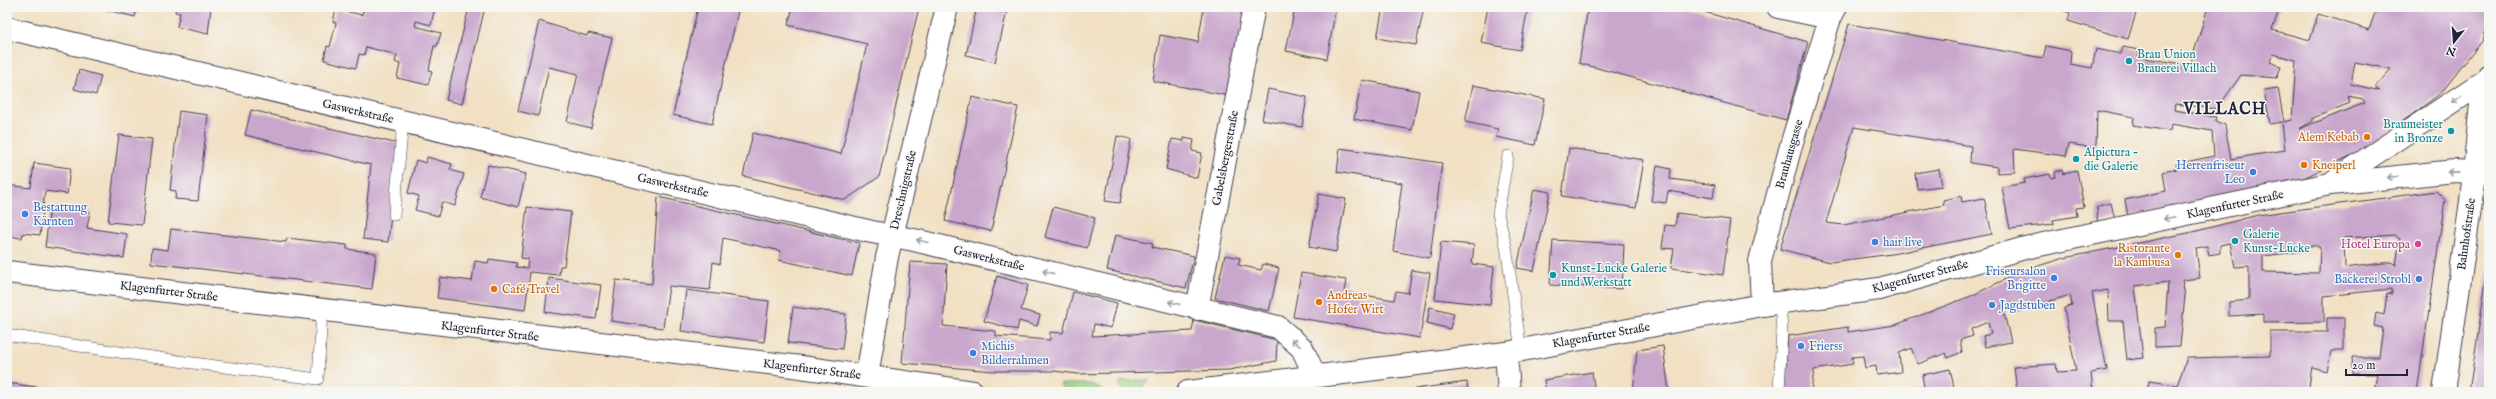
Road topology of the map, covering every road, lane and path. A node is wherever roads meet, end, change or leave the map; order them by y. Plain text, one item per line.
1 (947, 7) edge
2 (1254, 7) edge
3 (1778, 7) edge
4 (1833, 13) edge
5 (7, 28) edge
6 (2488, 77) edge
7 (403, 122) junction
8 (1508, 156) dead end
9 (2482, 173) edge
10 (2330, 184) junction
11 (394, 215) dead end
12 (892, 236) junction
13 (7, 272) edge
14 (1771, 304) junction
15 (1197, 309) junction
16 (322, 310) junction
17 (7, 335) edge
18 (1513, 351) junction
19 (867, 376) junction
20 (1315, 376) junction
21 (973, 392) edge
22 (1188, 392) edge
23 (1509, 392) edge
24 (1779, 392) edge
25 (2444, 392) edge

1 - 12 street, Dreschnigstraße
2 - 15 street, Gabelsbergerstraße
3 - 4 street
4 - 14 street, Brauhausgasse
5 - 7 street, Gaswerkstraße
6 - 9 street, Bahnhofstraße
6 -> 10 street, Klagenfurter Straße
7 - 11 lane
7 - 12 street, Gaswerkstraße
8 - 18 lane
9 -> 10 street, Klagenfurter Straße
9 - 25 street, Bahnhofstraße
10 -> 14 street, Klagenfurter Straße
15 -> 12 street, Gaswerkstraße
12 - 19 street, Dreschnigstraße
13 - 16 street, Klagenfurter Straße
14 - 18 street, Klagenfurter Straße
14 - 24 lane
20 -> 15 street, Gaswerkstraße
16 - 17 lane
16 - 19 street, Klagenfurter Straße
18 - 20 street, Klagenfurter Straße
18 - 23 street
19 - 21 street, Klagenfurter Straße
20 - 22 street, Klagenfurter Straße

